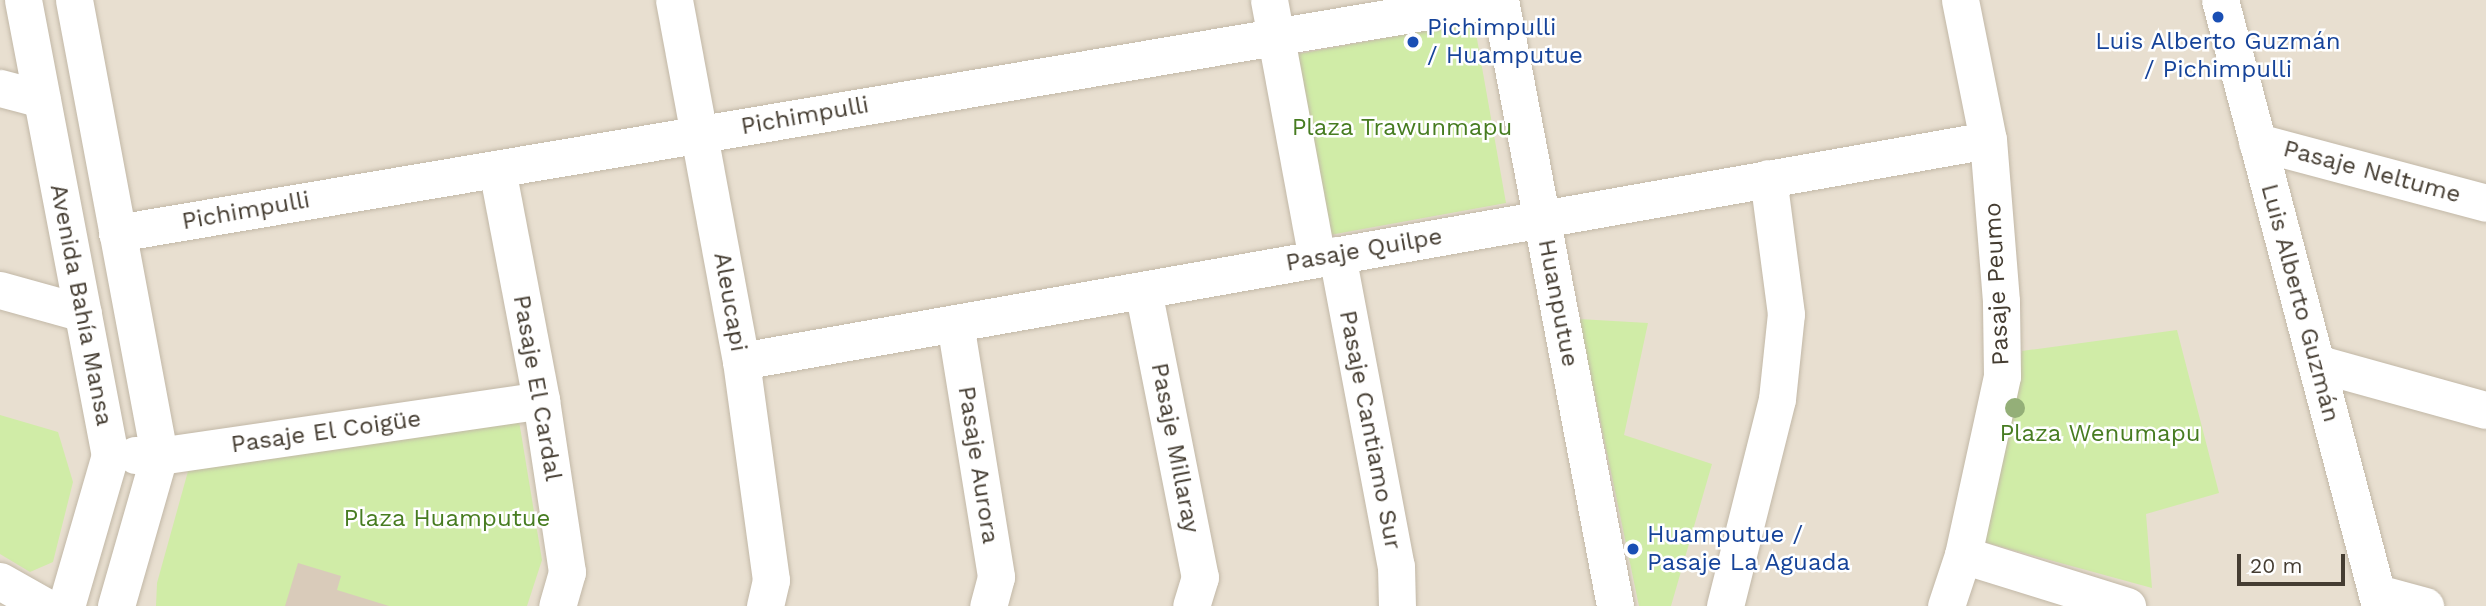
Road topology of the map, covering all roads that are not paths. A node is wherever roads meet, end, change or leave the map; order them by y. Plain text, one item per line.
1 (23, 0) edge
2 (76, 0) edge
3 (674, 0) edge
4 (1269, 0) edge
5 (1493, 0) edge
6 (1500, 0) edge
7 (1960, 0) edge
8 (2220, 0) edge
9 (1276, 37) junction
10 (0, 88) edge
11 (42, 99) junction
12 (699, 134) junction
13 (1987, 139) junction
14 (2257, 142) junction
15 (497, 169) junction
16 (1768, 178) junction
17 (2486, 203) edge
18 (1542, 219) junction
19 (117, 233) junction
20 (1327, 257) junction
21 (0, 290) edge
22 (1143, 290) junction
23 (83, 313) junction
24 (955, 323) junction
25 (741, 361) junction
26 (2316, 363) junction
27 (541, 400) junction
28 (2486, 410) edge
29 (110, 455) junction
30 (159, 456) junction
31 (1963, 555) junction
32 (0, 581) edge
33 (2379, 599) edge
34 (1611, 600) edge
35 (44, 606) edge
36 (66, 606) edge
37 (116, 606) edge
38 (556, 606) edge
39 (765, 606) edge
40 (988, 606) edge
41 (1191, 606) edge
42 (1397, 606) edge
43 (1725, 606) edge
44 (1947, 606) edge
45 (2127, 606) edge
46 (2425, 606) edge

1 - 11 street, Avenida Bahía Mansa
2 - 19 street, Avenida Bahía Mansa
3 - 12 street, Aleucapi
4 - 9 street, Pasaje Cantiamo Sur
5 - 9 street, Pichimpulli
6 - 18 street, Huanputue
7 - 13 street, Pasaje Peumo
8 - 14 street, Luis Alberto Guzmán
9 - 12 street, Pichimpulli
9 - 20 street, Pasaje Cantiamo Sur
10 - 11 street
11 - 23 street, Avenida Bahía Mansa
12 - 15 street, Pichimpulli
12 - 25 street, Aleucapi
13 - 16 street, Pasaje Quilpe
13 - 31 street, Pasaje Peumo
14 - 17 street, Pasaje Neltume
14 - 26 street, Luis Alberto Guzmán
15 - 19 street, Pichimpulli
15 - 27 street, Pasaje El Cardal
16 - 18 street, Pasaje Quilpe
16 - 43 street
18 - 20 street, Pasaje Quilpe
18 - 34 street, Huanputue
19 - 30 street, Avenida Bahía Mansa
20 - 22 street, Pasaje Quilpe
20 - 42 street, Pasaje Cantiamo Sur
21 - 23 street
22 - 24 street, Pasaje Quilpe
22 - 41 street, Pasaje Millaray
23 - 29 street, Avenida Bahía Mansa
24 - 25 street, Pasaje Quilpe
24 - 40 street, Pasaje Aurora
25 - 39 street, Aleucapi
26 - 28 street
26 - 33 street, Luis Alberto Guzmán
27 - 30 street, Pasaje El Coigüe
27 - 38 street, Pasaje El Cardal
29 - 30 street, Pasaje El Coigüe
29 - 36 street, Avenida Bahía Mansa
30 - 37 street, Avenida Bahía Mansa
31 - 44 street, Pasaje Peumo
31 - 45 street
32 - 35 street
33 - 46 street

